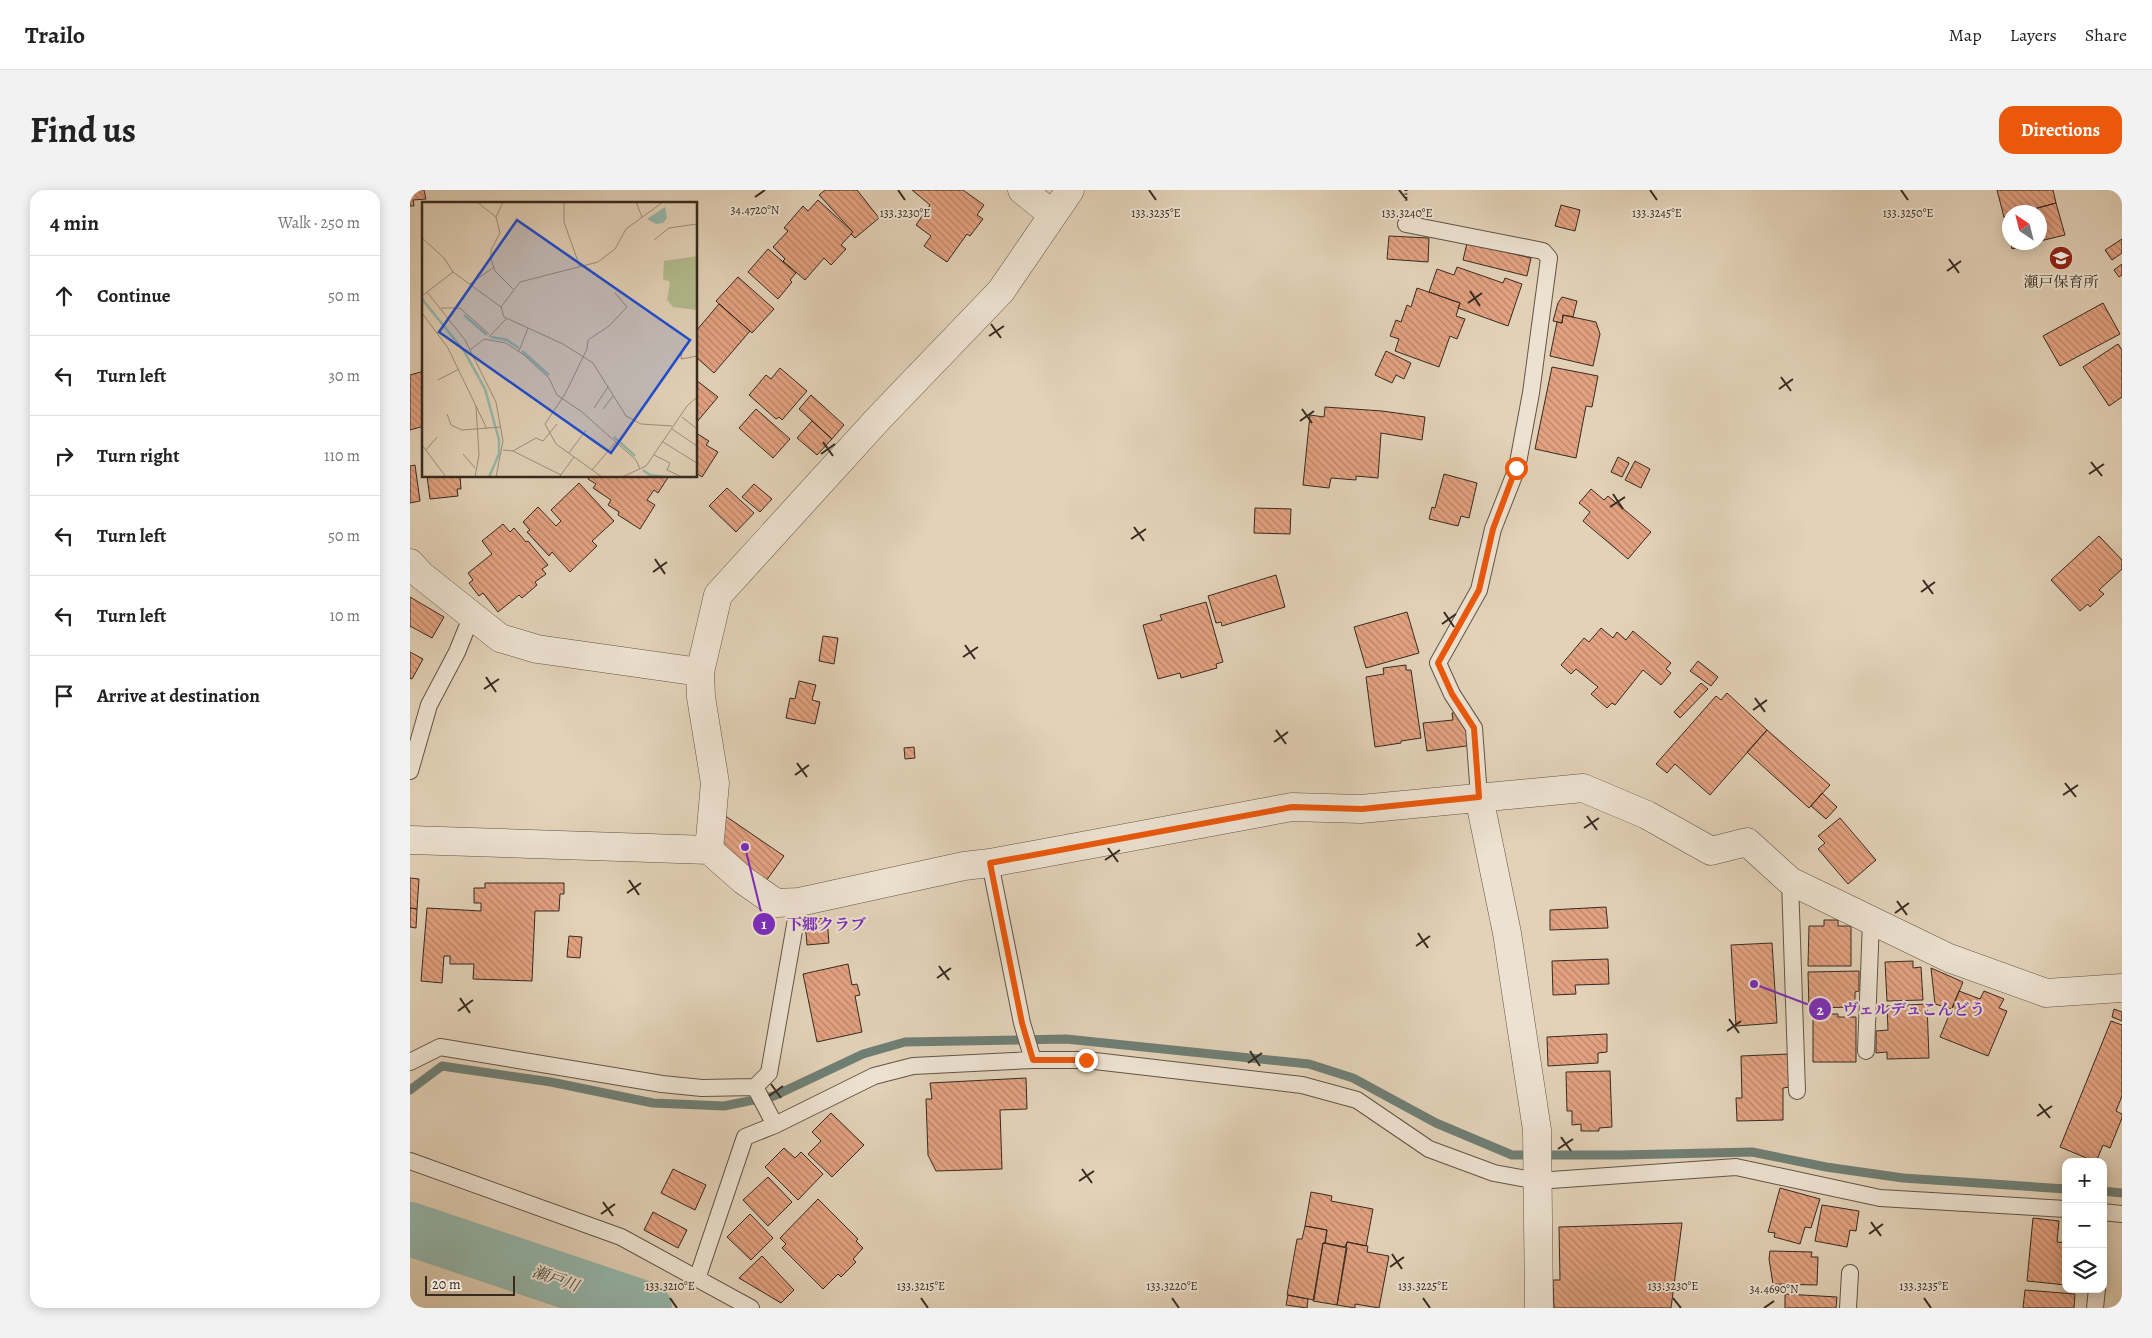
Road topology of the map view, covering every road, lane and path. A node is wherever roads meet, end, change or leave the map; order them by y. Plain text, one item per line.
1 (1022, 190) edge
2 (1070, 190) edge
3 (1052, 214) junction
4 (1406, 224) dead end
5 (410, 563) edge
6 (472, 616) junction
7 (700, 672) junction
8 (410, 771) edge
9 (1479, 797) junction
10 (410, 840) edge
11 (708, 850) junction
12 (990, 863) junction
13 (1790, 881) junction
14 (799, 902) junction
15 (1871, 921) junction
16 (2122, 988) edge
17 (1866, 1051) dead end
18 (1033, 1060) junction
19 (410, 1062) edge
20 (755, 1087) junction
21 (1797, 1091) dead end
22 (775, 1125) junction
23 (410, 1161) edge
24 (1537, 1181) junction
25 (2062, 1209) edge
26 (2122, 1214) edge
27 (2107, 1215) edge
28 (1850, 1273) dead end
29 (697, 1279) junction
30 (2097, 1293) edge
31 (751, 1308) edge
32 (1540, 1308) edge
33 (1848, 1308) edge
34 (2095, 1308) edge

1 - 3 street
2 - 3 street
3 - 7 street
4 - 9 lane
5 - 6 street
6 - 7 street
6 - 8 lane
7 - 11 street
9 - 12 street
9 - 13 street
9 - 24 street
10 - 11 street
11 - 14 street
12 - 14 street
12 - 18 lane
13 - 15 street
13 - 21 lane
14 - 20 lane
15 - 16 street
15 - 17 lane
18 - 22 lane
18 - 24 lane
19 - 20 lane
20 - 22 lane
22 - 29 lane
23 - 29 lane
24 - 25 lane
24 - 32 street
26 - 27 lane
28 - 33 lane
29 - 31 lane
30 - 34 lane

